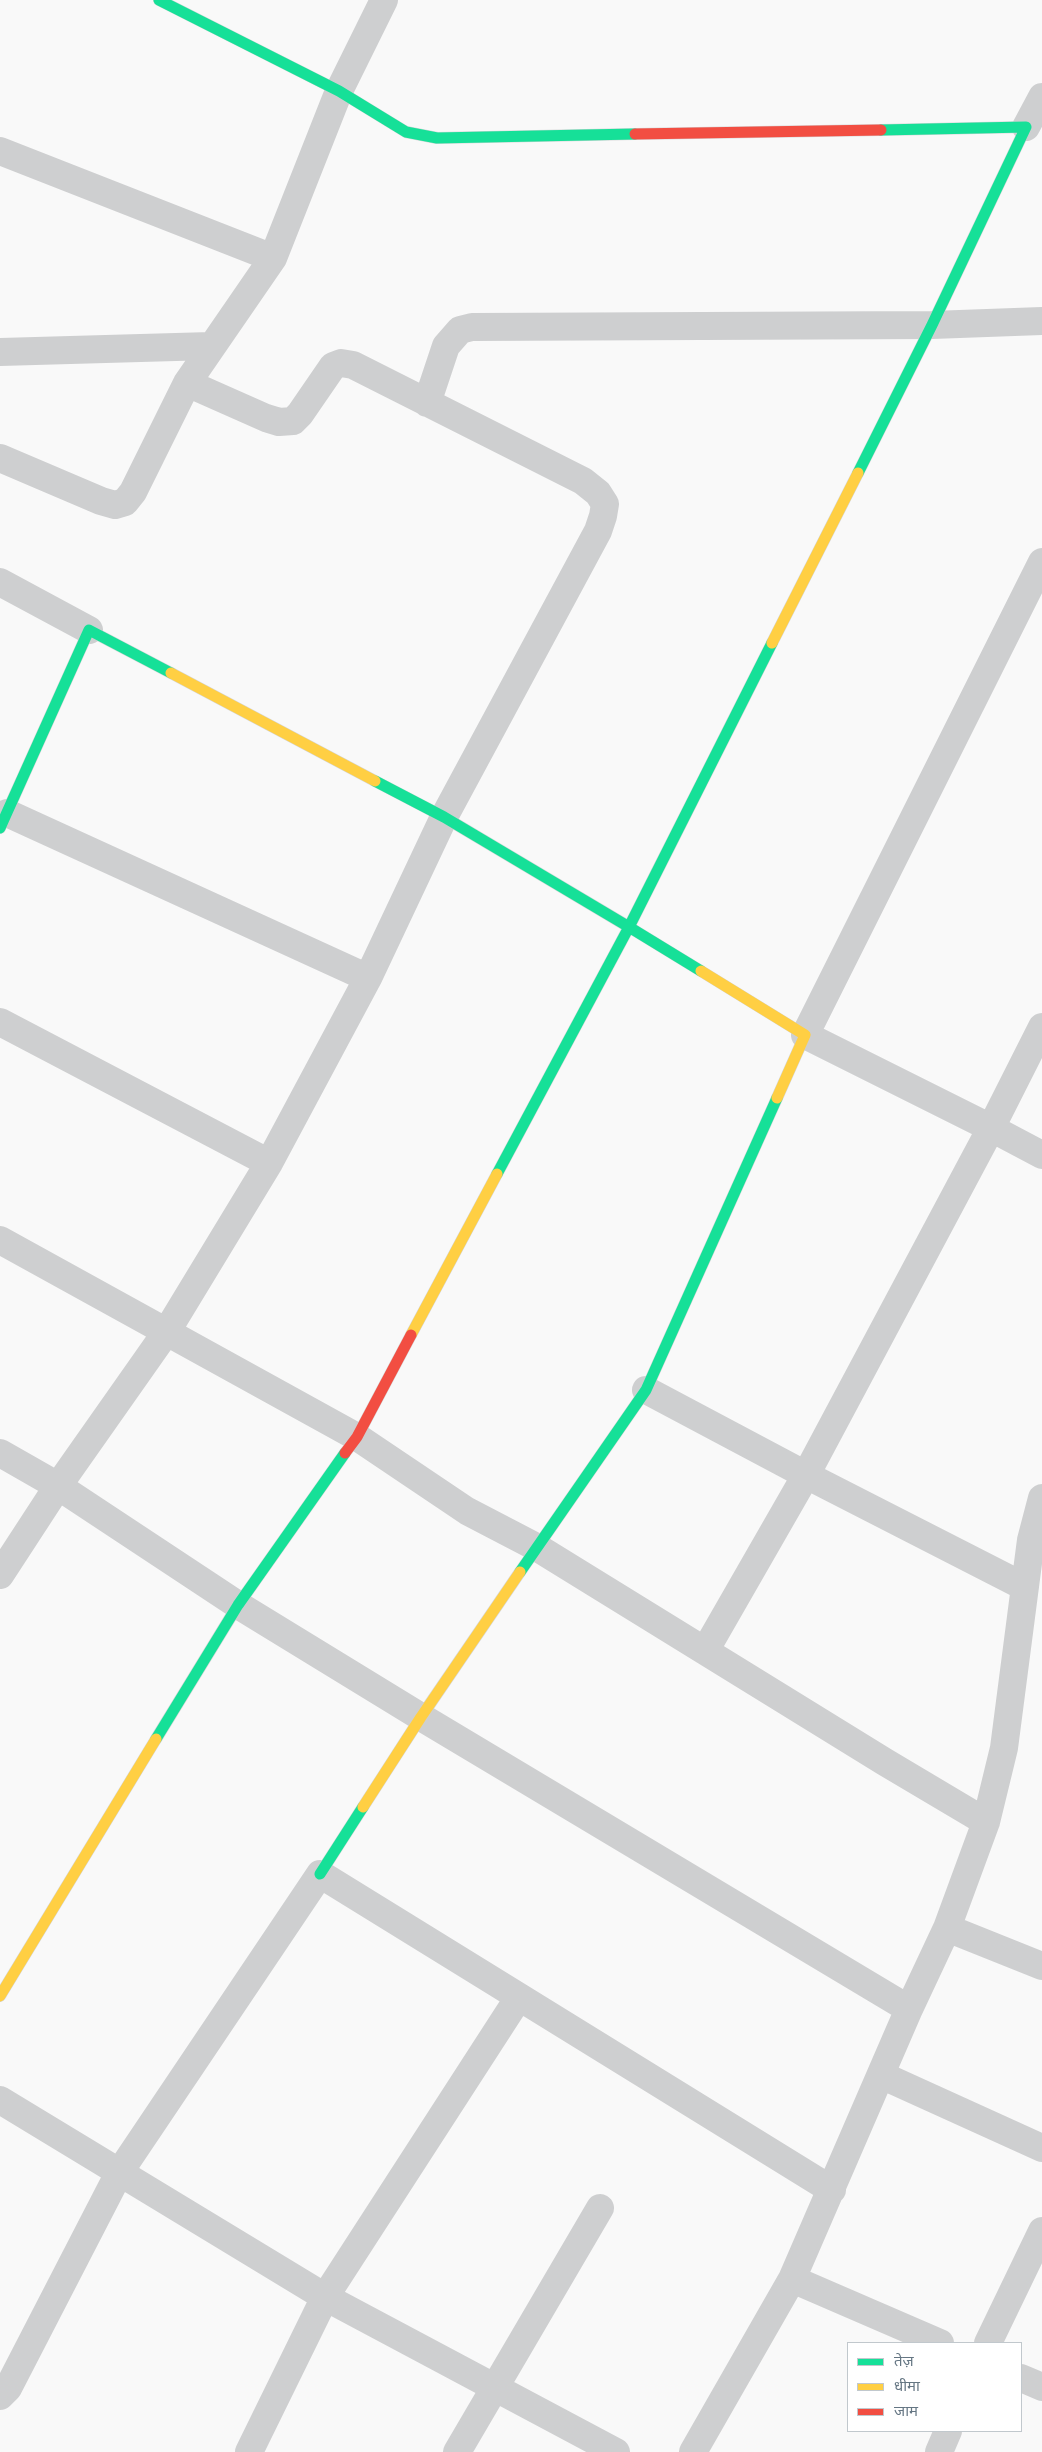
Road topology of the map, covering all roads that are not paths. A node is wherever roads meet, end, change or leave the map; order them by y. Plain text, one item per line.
1 (159, 0) edge
2 (384, 0) edge
3 (339, 91) junction
4 (1042, 97) edge
5 (1026, 128) junction
6 (0, 151) edge
7 (273, 258) junction
8 (1042, 321) edge
9 (932, 325) junction
10 (211, 346) junction
11 (0, 352) edge
12 (188, 383) junction
13 (427, 403) junction
14 (0, 458) edge
15 (1042, 562) edge
16 (0, 582) edge
17 (89, 630) junction
18 (444, 817) junction
19 (4, 821) edge
20 (629, 927) junction
21 (368, 978) junction
22 (0, 1022) edge
23 (1042, 1027) edge
24 (805, 1035) junction
25 (991, 1128) junction
26 (1042, 1155) edge
27 (269, 1163) junction
28 (0, 1240) edge
29 (167, 1331) junction
30 (646, 1390) junction
31 (357, 1437) junction
32 (0, 1453) edge
33 (806, 1475) junction
34 (58, 1486) junction
35 (1042, 1498) edge
36 (538, 1548) junction
37 (0, 1575) edge
38 (1025, 1587) junction
39 (238, 1605) junction
40 (705, 1651) junction
41 (421, 1717) junction
42 (986, 1822) junction
43 (320, 1874) junction
44 (947, 1928) junction
45 (1042, 1966) edge
46 (0, 1996) edge
47 (519, 1997) junction
48 (910, 2009) junction
49 (881, 2075) junction
50 (0, 2100) edge
51 (1042, 2148) edge
52 (119, 2173) junction
53 (832, 2190) junction
54 (600, 2208) dead end
55 (1042, 2231) edge
56 (792, 2279) junction
57 (325, 2297) junction
58 (938, 2342) edge
59 (988, 2342) edge
60 (1022, 2378) edge
61 (494, 2387) junction
62 (1042, 2387) edge
63 (0, 2396) edge
64 (948, 2432) edge
65 (249, 2452) edge
66 (457, 2452) edge
67 (616, 2452) edge
68 (693, 2452) edge
69 (938, 2452) edge

1 - 3 street
2 - 3 street
3 - 5 street
3 - 7 street
4 - 5 street
5 - 9 street
6 - 7 street
7 - 10 street
8 - 9 street
9 - 13 street
9 - 20 street
10 - 11 street
10 - 12 street
12 - 13 street
12 - 14 street
13 - 18 street
15 - 24 street
16 - 17 street
17 - 18 street
17 - 19 street
18 - 20 street
18 - 21 street
19 - 21 street
20 - 24 street
20 - 31 street
21 - 27 street
22 - 27 street
23 - 25 street
24 - 25 street
24 - 30 street
25 - 26 street
25 - 33 street
27 - 29 street
28 - 29 street
29 - 31 street
29 - 34 street
30 - 33 street
30 - 36 street
31 - 36 street
31 - 39 street
32 - 34 street
33 - 38 street
33 - 40 street
34 - 37 street
34 - 39 street
35 - 38 street
36 - 40 street
36 - 41 street
38 - 42 street
39 - 41 street
39 - 46 street
40 - 42 street
41 - 43 street
41 - 48 street
42 - 44 street
43 - 47 street
43 - 52 street
44 - 45 street
44 - 48 street
47 - 53 street
47 - 57 street
48 - 49 street
49 - 51 street
49 - 53 street
50 - 52 street
52 - 57 street
52 - 63 street
53 - 56 street
54 - 61 street
55 - 59 street
56 - 58 street
56 - 68 street
57 - 61 street
57 - 65 street
60 - 62 street
61 - 66 street
61 - 67 street
64 - 69 street

